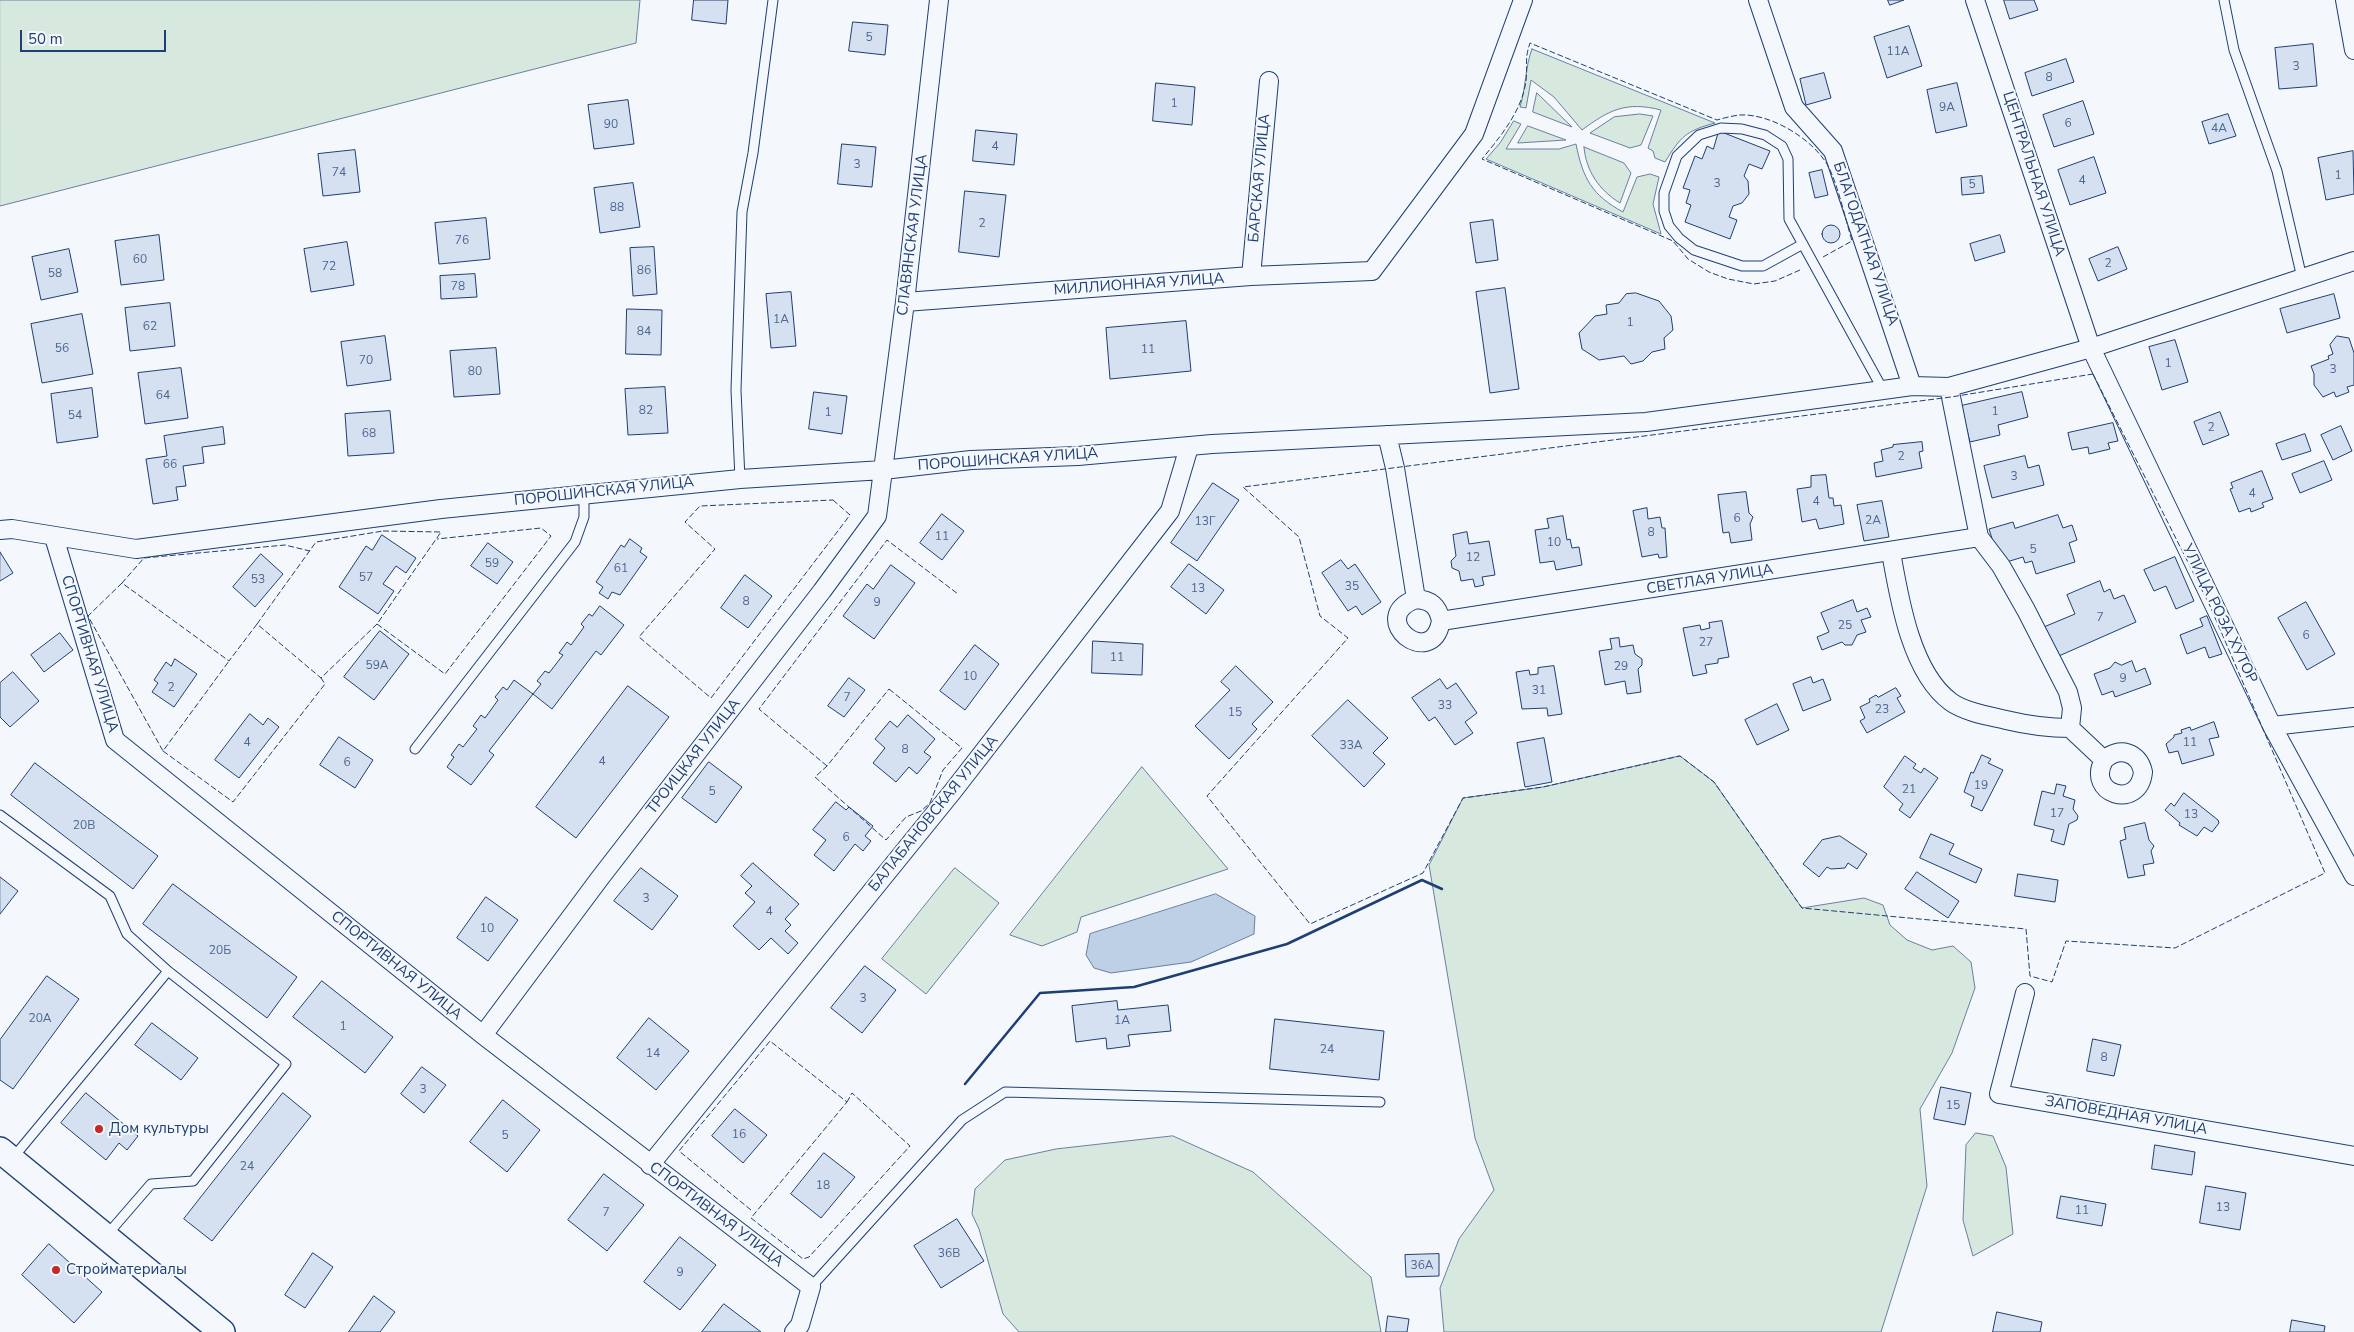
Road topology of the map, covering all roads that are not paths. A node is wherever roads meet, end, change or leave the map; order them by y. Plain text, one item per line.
1 (773, 0) edge
2 (939, 0) edge
3 (1523, 0) edge
4 (1758, 0) edge
5 (1975, 0) edge
6 (2224, 0) edge
7 (2345, 0) edge
8 (2354, 50) edge
9 (1269, 80) dead end
10 (1803, 244) junction
11 (2354, 261) edge
12 (1251, 276) junction
13 (2302, 278) junction
14 (905, 302) junction
15 (2091, 348) junction
16 (1912, 386) junction
17 (1949, 387) junction
18 (1883, 390) junction
19 (1387, 435) junction
20 (1189, 447) junction
21 (883, 470) junction
22 (740, 478) junction
23 (584, 494) junction
24 (0, 530) edge
25 (54, 537) junction
26 (1979, 537) junction
27 (1891, 552) junction
28 (1416, 599) junction
29 (1441, 621) junction
30 (2354, 716) edge
31 (2272, 726) junction
32 (2070, 728) junction
33 (415, 749) dead end
34 (2104, 760) dead end
35 (0, 815) edge
36 (2354, 876) edge
37 (168, 971) junction
38 (2025, 993) dead end
39 (483, 1035) junction
40 (1380, 1102) dead end
41 (6, 1155) edge
42 (2354, 1156) edge
43 (650, 1165) junction
44 (106, 1236) junction
45 (811, 1287) junction
46 (222, 1332) edge
47 (794, 1332) edge

1 - 22 lane
2 - 14 street, СЛАВЯНСКАЯ УЛИЦА
3 - 12 street, МИЛЛИОННАЯ УЛИЦА
4 - 16 street, БЛАГОДАТНАЯ УЛИЦА
5 - 15 street, ЦЕНТРАЛЬНАЯ УЛИЦА
6 - 13 lane
7 - 8 street
9 - 12 street, БАРСКАЯ УЛИЦА
10 - 10 lane
10 - 18 lane
11 - 13 street, ПОРОШИНСКАЯ УЛИЦА
12 - 14 street, МИЛЛИОННАЯ УЛИЦА
13 - 15 street, ПОРОШИНСКАЯ УЛИЦА
14 - 21 street, СЛАВЯНСКАЯ УЛИЦА
15 - 17 street, ПОРОШИНСКАЯ УЛИЦА
15 - 31 street, УЛИЦА РОЗА ХУТОР
16 - 17 street, ПОРОШИНСКАЯ УЛИЦА
16 - 18 street, ПОРОШИНСКАЯ УЛИЦА
17 - 26 street
18 - 19 street, ПОРОШИНСКАЯ УЛИЦА
19 - 20 street, ПОРОШИНСКАЯ УЛИЦА
19 - 28 street
20 - 21 street, ПОРОШИНСКАЯ УЛИЦА
20 - 43 street, БАЛАБАНОВСКАЯ УЛИЦА
21 - 22 street, ПОРОШИНСКАЯ УЛИЦА
21 - 39 street, ТРОИЦКАЯ УЛИЦА
22 - 23 street, ПОРОШИНСКАЯ УЛИЦА
23 - 25 street, ПОРОШИНСКАЯ УЛИЦА
23 - 33 lane
24 - 25 street, ПОРОШИНСКАЯ УЛИЦА
25 - 39 street, СПОРТИВНАЯ УЛИЦА
26 - 27 street, СВЕТЛАЯ УЛИЦА
26 - 32 street
27 - 29 street, СВЕТЛАЯ УЛИЦА
27 - 32 street
28 - 29 street
28 - 29 street
30 - 31 street
31 - 36 street, УЛИЦА РОЗА ХУТОР
32 - 34 street
35 - 37 lane
37 - 41 lane
37 - 44 lane
38 - 42 street, ЗАПОВЕДНАЯ УЛИЦА
39 - 43 street, СПОРТИВНАЯ УЛИЦА
40 - 45 lane
41 - 44 street
43 - 45 street, СПОРТИВНАЯ УЛИЦА
44 - 46 street
45 - 47 street

